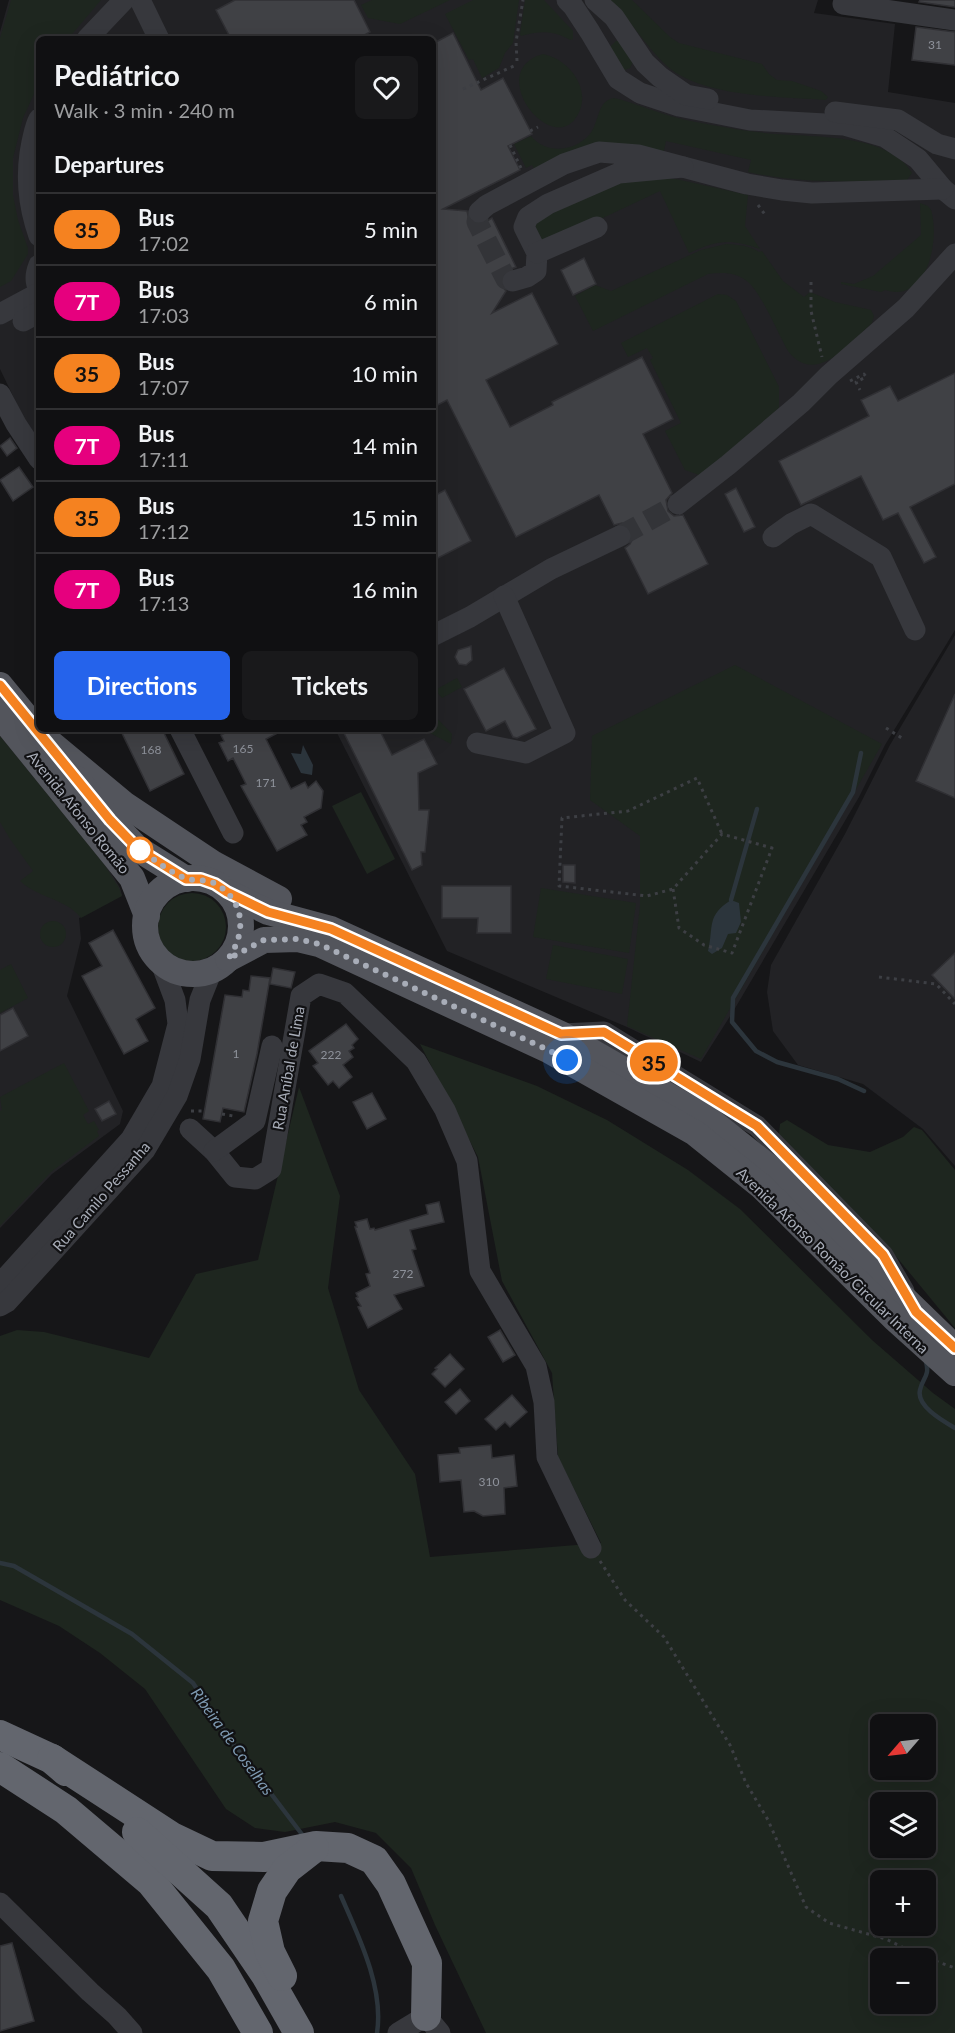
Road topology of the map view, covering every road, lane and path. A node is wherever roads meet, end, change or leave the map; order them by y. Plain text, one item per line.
1 (124, 0) edge
2 (140, 0) edge
3 (523, 0) edge
4 (567, 0) edge
5 (595, 0) edge
6 (843, 4) dead end
7 (955, 20) edge
8 (90, 36) edge
9 (158, 36) edge
10 (463, 89) dead end
11 (538, 127) dead end
12 (36, 130) edge
13 (530, 131) dead end
14 (510, 145) dead end
15 (955, 149) edge
16 (683, 167) junction
17 (522, 169) dead end
18 (949, 194) edge
19 (479, 212) dead end
20 (597, 226) dead end
21 (36, 227) edge
22 (537, 254) junction
23 (948, 260) edge
24 (513, 281) dead end
25 (811, 282) dead end
26 (36, 294) edge
27 (0, 314) edge
28 (829, 375) junction
29 (854, 380) dead end
30 (860, 390) dead end
31 (0, 394) edge
32 (36, 454) edge
33 (678, 504) tunnel mouth
34 (620, 536) tunnel mouth
35 (773, 537) dead end
36 (504, 596) junction
37 (915, 630) dead end
38 (436, 634) edge
39 (0, 685) edge
40 (0, 715) edge
41 (886, 728) dead end
42 (36, 729) edge
43 (39, 732) edge
44 (182, 732) edge
45 (41, 735) junction
46 (905, 740) dead end
47 (477, 743) dead end
48 (233, 833) dead end
49 (722, 834) junction
50 (186, 879) junction
51 (673, 889) junction
52 (227, 892) junction
53 (147, 916) junction
54 (331, 929) junction
55 (160, 960) junction
56 (220, 965) junction
57 (879, 977) dead end
58 (955, 1004) edge
59 (272, 1046) dead end
60 (177, 1096) junction
61 (190, 1129) junction
62 (158, 1130) junction
63 (214, 1151) junction
64 (0, 1284) edge
65 (0, 1306) edge
66 (955, 1348) edge
67 (955, 1373) edge
68 (591, 1548) joint
69 (0, 1735) edge
70 (52, 1759) junction
71 (0, 1767) edge
72 (316, 1846) junction
73 (0, 1903) edge
74 (955, 1968) edge
75 (417, 2028) edge
76 (132, 2033) edge
77 (258, 2033) edge
78 (299, 2033) edge
79 (309, 2033) edge

1 - 8 street
2 - 9 street
3 - 10 path
4 - 18 street
5 - 15 street
6 - 7 street
11 - 13 path
12 - 21 street
14 - 17 path
16 - 18 street
16 - 19 street
16 - 22 street
20 - 22 street
22 - 24 street
23 - 28 street
25 - 28 path
26 - 27 street
28 - 33 street
29 - 30 path
31 - 32 street
34 - 36 street
35 - 37 street
36 - 38 street
36 - 47 street
39 - 42 main road, Avenida Afonso Romão
40 - 53 main road, Avenida Afonso Romão
41 - 46 path
43 - 45 main road, Avenida Afonso Romão
44 - 48 street
45 - 50 main road, Avenida Afonso Romão
45 - 54 main road
49 - 51 path
49 - 51 path
49 - 51 path
50 - 52 main road
50 - 53 main road
52 - 54 main road, Avenida Afonso Romão/Circular Interna
52 - 56 main road
53 - 55 main road
54 - 66 main road, Avenida Afonso Romão/Circular Interna
55 - 56 main road
55 - 64 street, Rua Camilo Pessanha
56 - 60 street, Rua Camilo Pessanha
56 - 67 main road, Avenida Afonso Romão/Circular Interna
57 - 58 path
59 - 63 street
60 - 61 street
60 - 62 street, Rua Camilo Pessanha
61 - 62 street
61 - 63 street, Rua Aníbal de Lima
62 - 65 street, Rua Camilo Pessanha
63 - 68 street, Rua Aníbal de Lima
68 - 74 path
69 - 70 highway
70 - 72 highway
70 - 78 highway
71 - 77 highway
72 - 75 highway
72 - 79 highway
73 - 76 street

